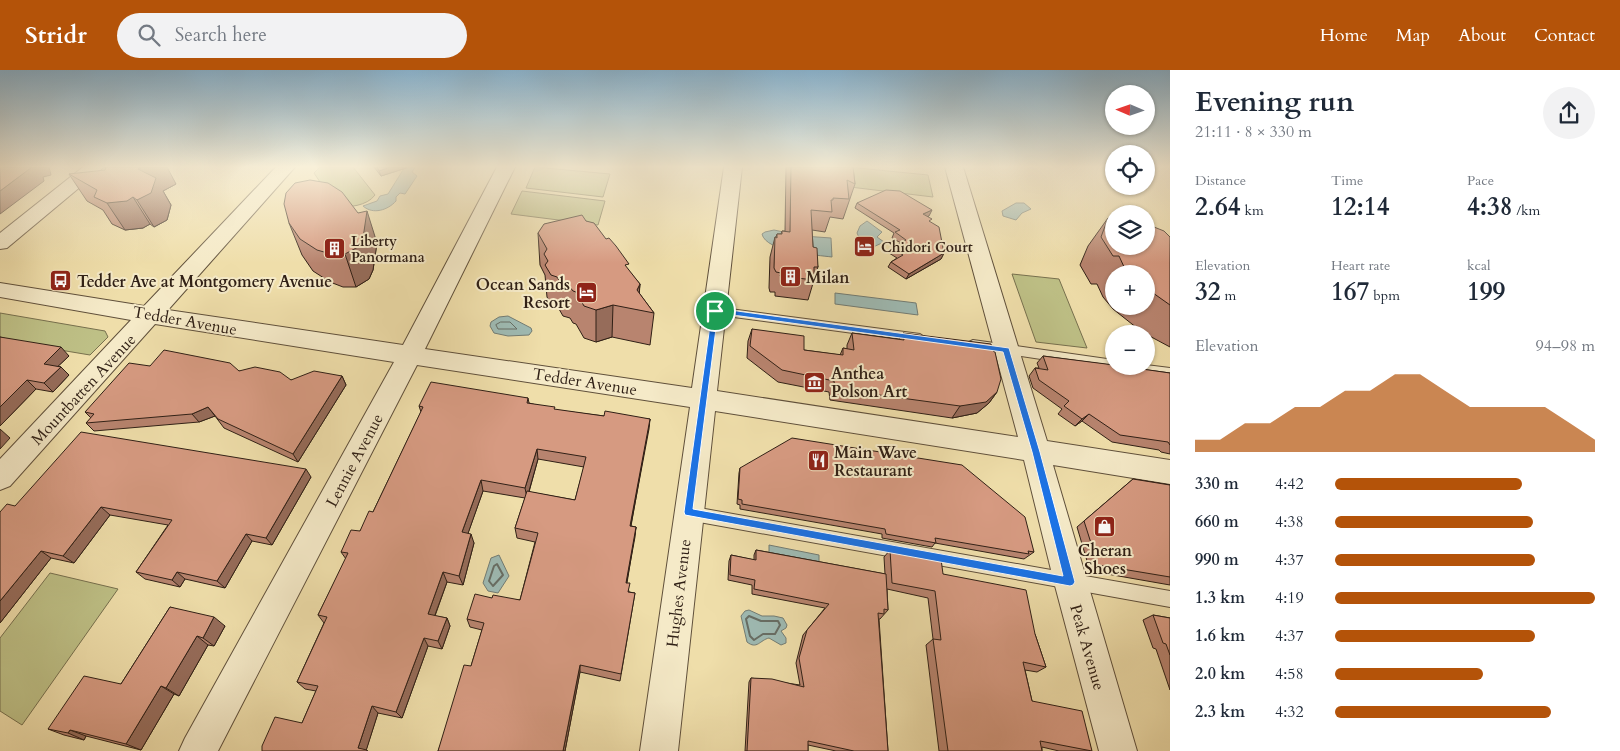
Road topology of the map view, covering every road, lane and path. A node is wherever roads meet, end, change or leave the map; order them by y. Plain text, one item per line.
1 (55, 199) edge
2 (257, 199) edge
3 (490, 199) edge
4 (729, 199) edge
5 (963, 199) edge
6 (0, 243) edge
7 (0, 290) edge
8 (715, 311) junction
9 (152, 314) junction
10 (930, 340) edge
11 (959, 343) edge
12 (1006, 350) junction
13 (410, 355) junction
14 (1105, 364) edge
15 (1155, 371) edge
16 (1170, 373) edge
17 (703, 399) junction
18 (1036, 452) junction
19 (1170, 472) edge
20 (0, 478) edge
21 (688, 512) junction
22 (1070, 582) junction
23 (1170, 599) edge
24 (198, 751) edge
25 (659, 751) edge
26 (1118, 751) edge

1 - 6 street
2 - 9 street, Mountbatten Avenue
3 - 13 street, Lennie Avenue
4 - 8 street, Hughes Avenue
5 - 12 street, Peak Avenue
7 - 9 street, Tedder Avenue
8 - 10 lane
8 - 17 street, Hughes Avenue
9 - 13 street, Tedder Avenue
9 - 20 street, Mountbatten Avenue
11 - 12 lane
12 - 14 lane
12 - 18 street, Peak Avenue
13 - 17 street, Tedder Avenue
13 - 24 street, Lennie Avenue
15 - 16 lane
17 - 18 street, Tedder Avenue
17 - 21 street, Hughes Avenue
18 - 19 street, Tedder Avenue
18 - 22 street, Peak Avenue
21 - 22 lane
21 - 25 street, Hughes Avenue
22 - 23 lane
22 - 26 street, Peak Avenue

